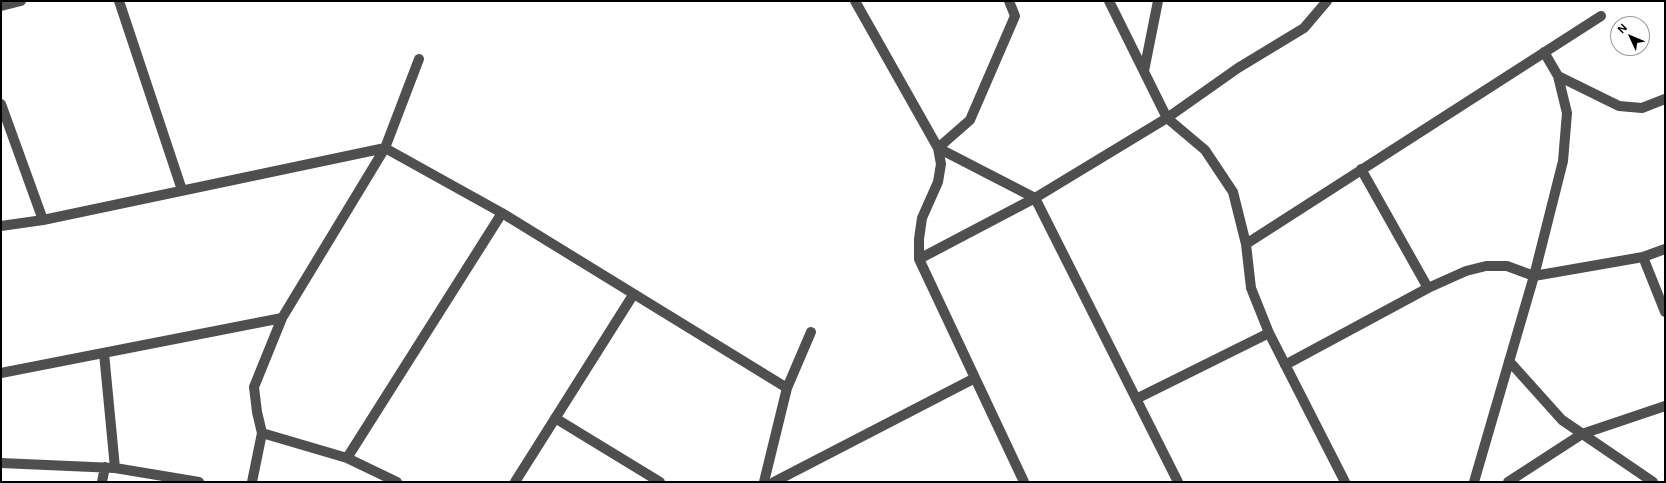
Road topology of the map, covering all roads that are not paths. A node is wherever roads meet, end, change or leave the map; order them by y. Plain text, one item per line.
1 (21, 1) edge
2 (119, 1) edge
3 (855, 1) edge
4 (1009, 1) edge
5 (1109, 1) edge
6 (1158, 1) edge
7 (1327, 1) edge
8 (1, 6) edge
9 (1601, 16) dead end
10 (1544, 52) junction
11 (419, 59) dead end
12 (1144, 71) junction
13 (1558, 76) junction
14 (1665, 99) edge
15 (1, 104) edge
16 (1167, 118) junction
17 (385, 148) junction
18 (938, 148) junction
19 (1361, 168) junction
20 (182, 190) junction
21 (1035, 198) junction
22 (502, 213) junction
23 (43, 220) junction
24 (1, 226) edge
25 (1246, 244) junction
26 (1665, 249) edge
27 (1643, 257) junction
28 (920, 259) junction
29 (1534, 276) junction
30 (1428, 288) junction
31 (634, 295) junction
32 (1665, 312) edge
33 (282, 318) junction
34 (811, 332) dead end
35 (1269, 333) junction
36 (104, 353) junction
37 (1509, 360) junction
38 (1285, 365) junction
39 (1, 373) edge
40 (975, 378) junction
41 (787, 388) junction
42 (1136, 399) junction
43 (1665, 406) edge
44 (555, 418) junction
45 (262, 433) junction
46 (1582, 434) junction
47 (347, 458) junction
48 (1, 463) edge
49 (105, 467) junction
50 (115, 468) junction
51 (102, 482) edge
52 (199, 482) edge
53 (252, 482) edge
54 (396, 482) edge
55 (515, 482) edge
56 (660, 482) edge
57 (764, 482) edge
58 (774, 482) edge
59 (1024, 482) edge
60 (1178, 482) edge
61 (1345, 482) edge
62 (1474, 482) edge
63 (1508, 482) edge
64 (1653, 482) edge

1 - 8 street
2 - 20 street
3 - 18 street
4 - 18 street
5 - 12 street
6 - 12 street
7 - 16 street
9 - 10 street
10 - 13 street
10 - 19 street
11 - 17 street
12 - 16 street
13 - 14 street
13 - 29 street
15 - 23 street
16 - 21 street
16 - 25 street
17 - 20 street
17 - 22 street
17 - 33 street
18 - 21 street
18 - 28 street
19 - 25 street
19 - 30 street
20 - 23 street
21 - 28 street
21 - 42 street
22 - 31 street
22 - 47 street
23 - 24 street
25 - 35 street
26 - 27 street
27 - 29 street
27 - 32 street
28 - 40 street
29 - 30 street
29 - 37 street
30 - 38 street
31 - 41 street
31 - 44 street
33 - 36 street
33 - 45 street
34 - 41 street
35 - 38 street
35 - 42 street
36 - 39 street
36 - 50 street
37 - 46 street
37 - 62 street
38 - 61 street
40 - 58 street
40 - 59 street
41 - 57 street
42 - 60 street
43 - 46 street
44 - 55 street
44 - 56 street
45 - 47 street
45 - 53 street
46 - 63 street
46 - 64 street
47 - 54 street
48 - 49 street
49 - 50 street
49 - 51 street
50 - 52 street

